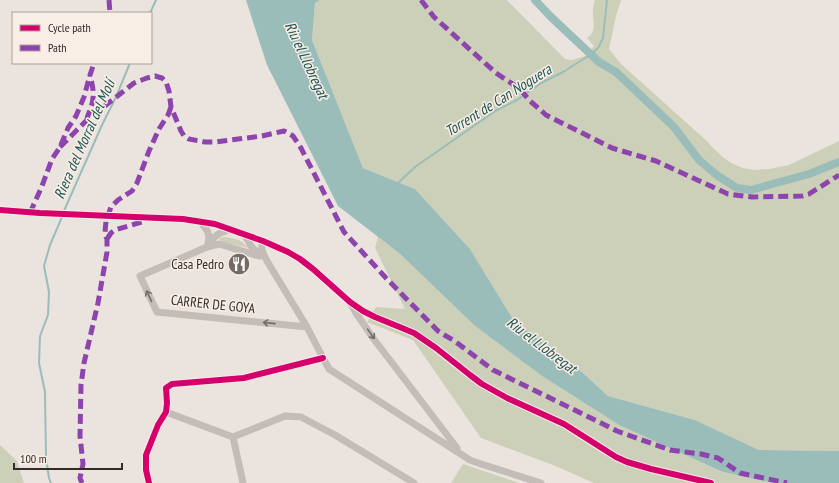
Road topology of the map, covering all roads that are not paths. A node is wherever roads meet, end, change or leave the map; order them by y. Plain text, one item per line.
1 (0, 210) edge
2 (200, 221) junction
3 (231, 229) junction
4 (244, 234) junction
5 (263, 241) junction
6 (207, 247) junction
7 (259, 256) junction
8 (266, 261) junction
9 (350, 302) junction
10 (307, 327) junction
11 (323, 358) junction
12 (166, 412) junction
13 (233, 437) junction
14 (461, 453) junction
15 (149, 483) edge
16 (243, 483) edge
17 (414, 483) edge
18 (541, 483) edge
19 (711, 483) edge

1 - 2 street
2 - 3 street
2 - 6 street
3 - 4 street
3 - 6 street, CARRER DE GOYA
4 - 5 street
4 - 7 street
5 - 8 street
5 - 9 street
6 - 7 street, CARRER DE GOYA
10 -> 6 street, CARRER DE GOYA
7 - 8 street
8 - 10 street
9 -> 14 street
9 - 19 street
10 - 11 street
11 - 12 street
11 - 14 street
12 - 13 street
12 - 15 street
13 - 16 street
13 - 17 street
14 - 18 street

